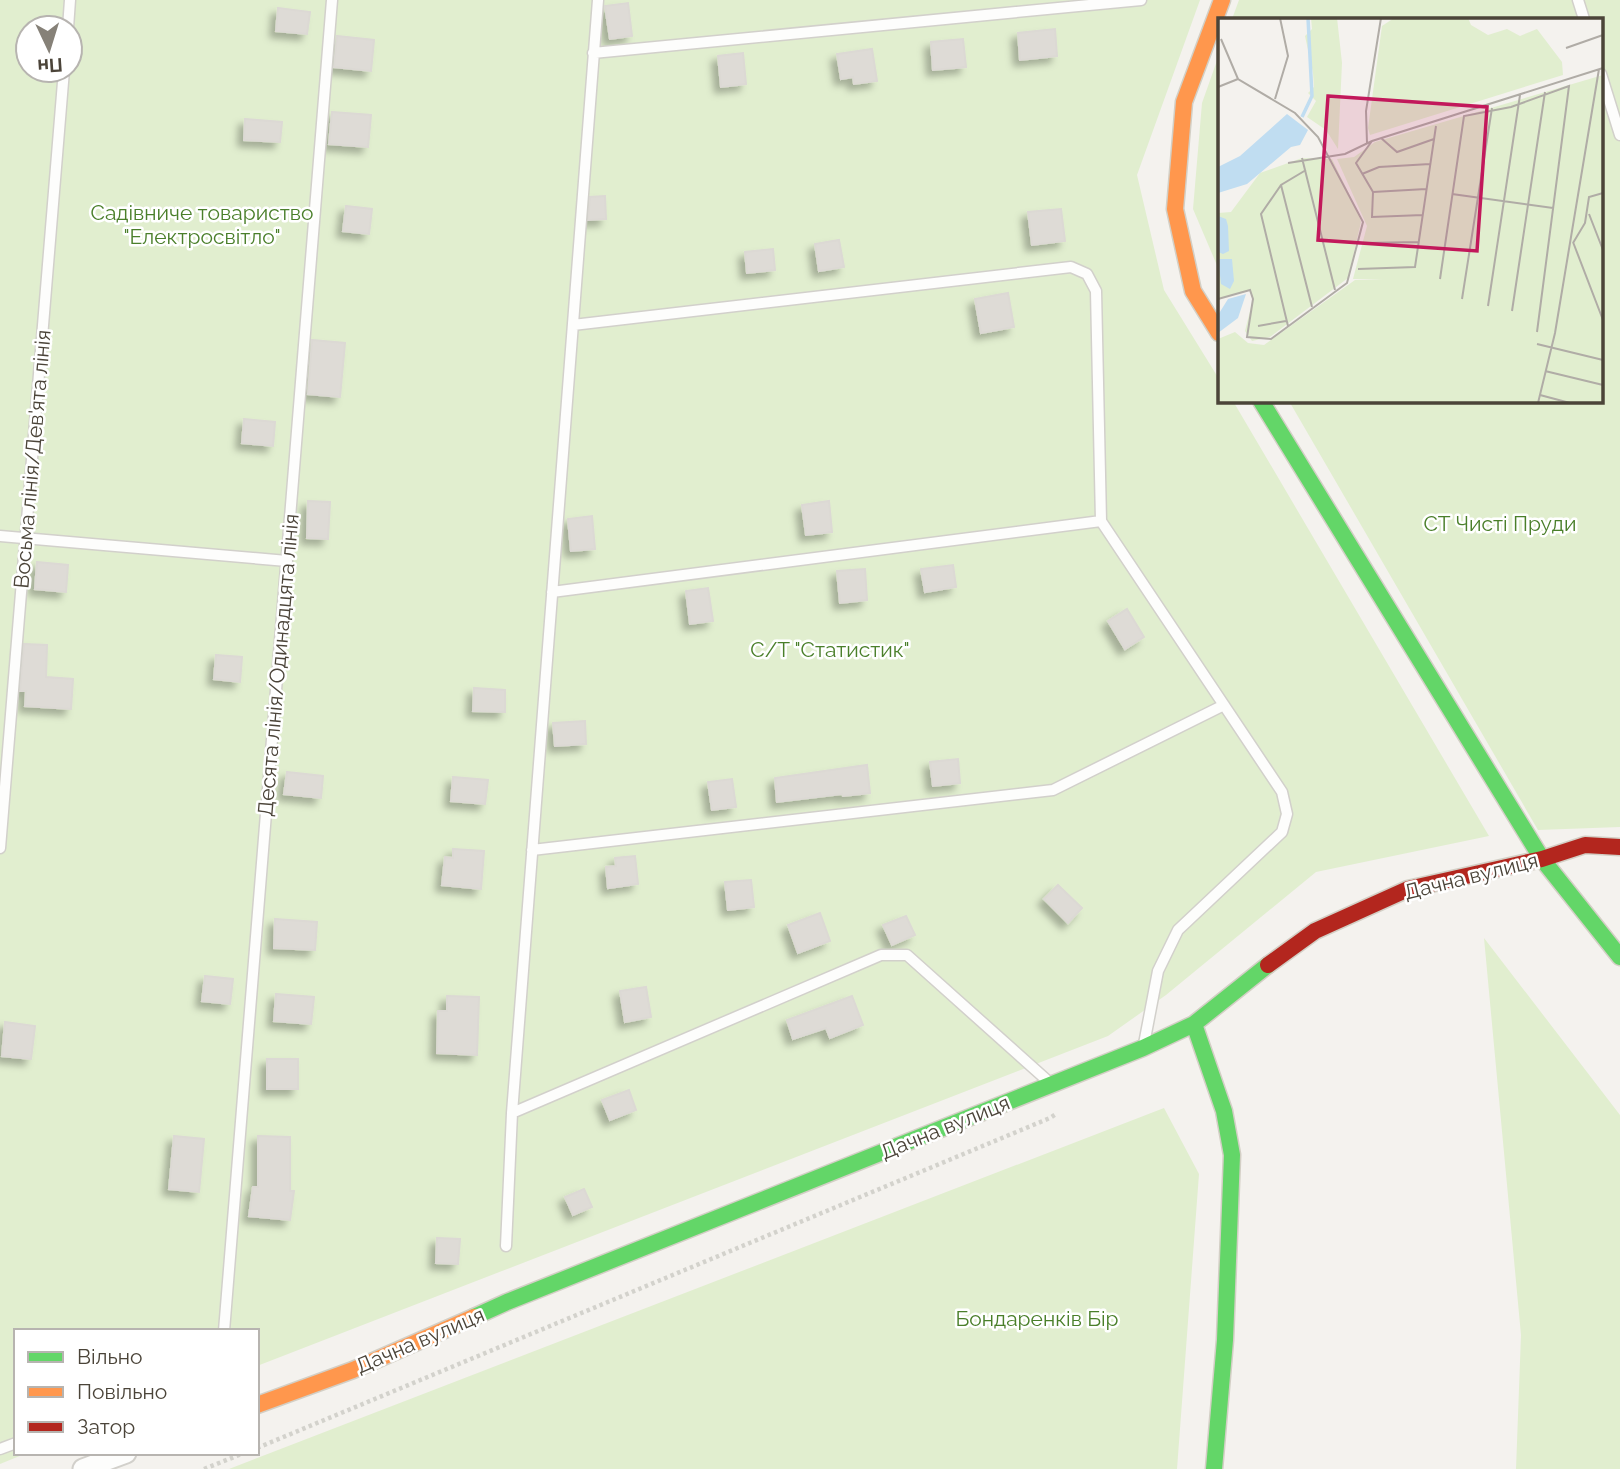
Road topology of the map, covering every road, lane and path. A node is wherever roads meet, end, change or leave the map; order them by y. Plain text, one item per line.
1 (332, 0) edge
2 (598, 0) edge
3 (1141, 0) edge
4 (1222, 0) edge
5 (1578, 0) edge
6 (1584, 18) edge
7 (593, 53) junction
8 (1602, 77) edge
9 (63, 84) edge
10 (1620, 135) edge
11 (573, 325) junction
12 (1218, 331) edge
13 (1262, 402) edge
14 (1101, 521) junction
15 (0, 536) edge
16 (25, 538) junction
17 (287, 561) junction
18 (552, 592) junction
19 (1224, 705) junction
20 (1620, 847) edge
21 (0, 848) edge
22 (532, 850) junction
23 (1542, 859) junction
24 (1620, 957) edge
25 (1194, 1024) junction
26 (1143, 1048) junction
27 (1052, 1084) junction
28 (1060, 1110) dead end
29 (512, 1112) junction
30 (506, 1246) dead end
31 (224, 1329) edge
32 (259, 1404) edge
33 (259, 1447) edge
34 (121, 1455) edge
35 (239, 1455) edge
36 (83, 1469) edge
37 (204, 1469) edge
38 (1214, 1469) edge

1 - 17 lane, Десята лінія/Одинадцята лінія
2 - 7 lane
3 - 7 lane
4 - 12 street
5 - 6 lane
7 - 11 lane
8 - 10 lane
9 - 16 lane, Восьма лінія/Дев'ята лінія
11 - 14 lane
11 - 18 lane
13 - 23 street
14 - 18 lane
14 - 19 lane
15 - 16 lane
16 - 17 lane
16 - 21 lane, Восьма лінія/Дев'ята лінія
17 - 31 lane, Десята лінія/Одинадцята лінія
18 - 22 lane
19 - 22 lane
19 - 26 lane
20 - 23 street, Дачна вулиця
22 - 29 lane
23 - 24 street
23 - 25 street, Дачна вулиця
25 - 26 street, Дачна вулиця
25 - 38 street
26 - 27 street, Дачна вулиця
27 - 29 lane
27 - 32 street, Дачна вулиця
28 - 33 path
29 - 30 lane
34 - 36 street
35 - 37 path

